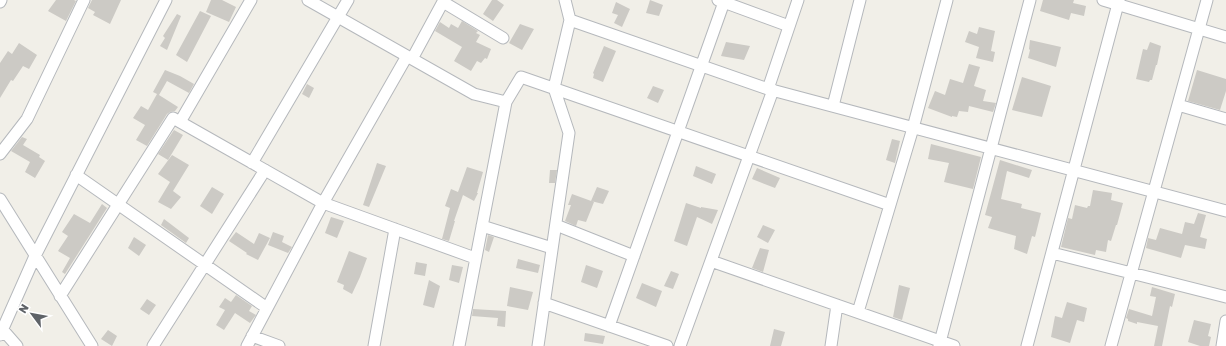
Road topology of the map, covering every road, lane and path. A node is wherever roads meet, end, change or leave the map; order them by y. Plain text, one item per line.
1 (84, 0) edge
2 (166, 0) edge
3 (251, 0) edge
4 (308, 0) edge
5 (348, 0) edge
6 (565, 0) edge
7 (798, 0) edge
8 (860, 0) edge
9 (947, 0) edge
10 (1030, 0) edge
11 (1103, 0) edge
12 (1207, 0) edge
13 (443, 1) edge
14 (721, 1) edge
15 (1118, 2) edge
16 (338, 17) junction
17 (570, 20) junction
18 (789, 26) junction
19 (1199, 29) junction
20 (1226, 37) edge
21 (503, 38) dead end
22 (410, 57) junction
23 (702, 66) junction
24 (554, 88) junction
25 (770, 90) junction
26 (506, 102) junction
27 (1178, 105) junction
28 (833, 106) junction
29 (1226, 119) edge
30 (180, 122) junction
31 (913, 128) junction
32 (678, 132) junction
33 (991, 148) junction
34 (0, 154) edge
35 (749, 156) junction
36 (252, 163) junction
37 (265, 170) junction
38 (1074, 171) junction
39 (76, 175) junction
40 (1154, 192) junction
41 (0, 199) edge
42 (323, 203) junction
43 (119, 205) junction
44 (890, 205) junction
45 (1226, 211) edge
46 (482, 226) junction
47 (556, 226) junction
48 (395, 229) junction
49 (552, 248) junction
50 (1052, 253) junction
51 (35, 256) junction
52 (634, 256) junction
53 (476, 258) junction
54 (711, 261) junction
55 (204, 265) junction
56 (1131, 273) junction
57 (60, 296) junction
58 (1226, 297) edge
59 (544, 303) junction
60 (837, 305) junction
61 (267, 308) junction
62 (858, 312) junction
63 (1226, 321) edge
64 (609, 326) junction
65 (2, 333) edge
66 (249, 341) edge
67 (940, 344) edge
68 (17, 346) edge
69 (92, 346) edge
70 (153, 346) edge
71 (279, 346) edge
72 (374, 346) edge
73 (459, 346) edge
74 (538, 346) edge
75 (668, 346) edge
76 (680, 346) edge
77 (830, 346) edge
78 (954, 346) edge
79 (1027, 346) edge
80 (1111, 346) edge
81 (1222, 346) edge

1 - 34 street
2 - 39 street
3 - 30 street
4 - 16 street
5 - 16 street
6 - 17 street
7 - 18 street
8 - 28 street
9 - 31 street
10 - 33 street
11 - 15 street
12 - 19 street
13 - 21 street
13 - 22 street
14 - 18 street
14 - 23 street
15 - 19 street
15 - 38 street
16 - 22 street
16 - 36 street
17 - 23 street
17 - 24 street
18 - 25 street
19 - 20 street
19 - 27 street
22 - 26 street
22 - 42 street
23 - 25 street
23 - 32 street
24 - 26 street
24 - 32 street
24 - 47 street
25 - 28 street
25 - 35 street
26 - 46 street
27 - 29 street
27 - 40 street
28 - 31 street
30 - 36 street
30 - 43 street
31 - 33 street
31 - 44 street
32 - 35 street
32 - 52 street
33 - 38 street
33 - 67 street
35 - 44 street
35 - 54 street
36 - 37 street
37 - 42 street
37 - 55 street
38 - 40 street
38 - 50 street
39 - 43 street
39 - 51 street
40 - 45 street
40 - 56 street
41 - 51 street
42 - 48 street
42 - 61 street
43 - 55 street
43 - 57 street
44 - 62 street
46 - 49 street
46 - 53 street
47 - 49 street
47 - 52 street
48 - 53 street
48 - 72 street
49 - 59 street
50 - 56 street
50 - 79 street
51 - 57 street
51 - 65 street
52 - 64 street
53 - 73 street
54 - 60 street
54 - 76 street
55 - 61 street
55 - 70 street
56 - 58 street
56 - 80 street
57 - 69 street
59 - 64 street
59 - 74 street
60 - 62 street
60 - 77 street
61 - 66 street
62 - 67 street
63 - 81 street
64 - 75 street
65 - 68 street
66 - 71 street
67 - 78 street

